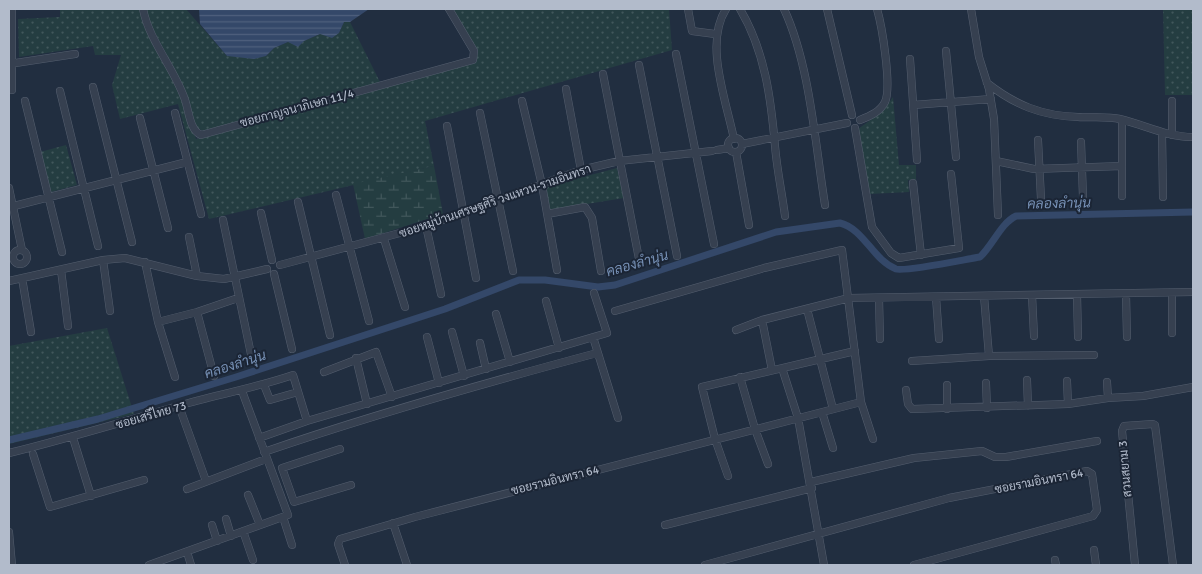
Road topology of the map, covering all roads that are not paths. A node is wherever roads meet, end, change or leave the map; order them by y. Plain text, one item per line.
1 (12, 9) edge
2 (143, 9) edge
3 (449, 9) edge
4 (688, 9) edge
5 (726, 9) edge
6 (740, 9) edge
7 (784, 9) edge
8 (827, 9) edge
9 (877, 9) edge
10 (971, 9) edge
11 (715, 34) junction
12 (946, 51) dead end
13 (75, 54) dead end
14 (676, 54) dead end
15 (910, 59) dead end
16 (10, 64) edge
17 (639, 66) dead end
18 (603, 74) dead end
19 (987, 83) junction
20 (93, 86) dead end
21 (566, 88) dead end
22 (12, 90) dead end
23 (60, 91) dead end
24 (991, 99) junction
25 (25, 101) dead end
26 (522, 101) dead end
27 (1172, 101) dead end
28 (951, 102) junction
29 (914, 106) junction
30 (175, 113) dead end
31 (480, 113) dead end
32 (852, 115) junction
33 (140, 118) dead end
34 (860, 120) junction
35 (1122, 120) junction
36 (847, 123) junction
37 (447, 126) dead end
38 (854, 128) junction
39 (813, 130) junction
40 (1162, 133) junction
41 (1172, 135) junction
42 (775, 137) junction
43 (1193, 137) edge
44 (734, 139) junction
45 (1038, 140) dead end
46 (1081, 142) dead end
47 (742, 144) junction
48 (729, 148) junction
49 (696, 152) junction
50 (736, 152) junction
51 (956, 157) dead end
52 (658, 158) junction
53 (917, 160) dead end
54 (619, 161) junction
55 (996, 161) junction
56 (187, 162) junction
57 (1122, 166) junction
58 (1082, 167) junction
59 (1039, 168) junction
60 (153, 170) junction
61 (582, 170) junction
62 (951, 174) dead end
63 (116, 180) junction
64 (913, 183) dead end
65 (542, 185) junction
66 (9, 188) edge
67 (84, 188) junction
68 (336, 195) dead end
69 (49, 196) junction
70 (1122, 196) dead end
71 (1083, 197) dead end
72 (1163, 197) dead end
73 (1041, 199) dead end
74 (500, 200) junction
75 (298, 202) dead end
76 (825, 205) dead end
77 (14, 206) junction
78 (262, 213) dead end
79 (201, 214) dead end
80 (462, 214) junction
81 (547, 214) junction
82 (998, 215) dead end
83 (785, 216) dead end
84 (223, 220) dead end
85 (749, 225) dead end
86 (426, 226) junction
87 (168, 228) dead end
88 (189, 237) dead end
89 (384, 239) junction
90 (132, 242) dead end
91 (714, 244) dead end
92 (98, 246) dead end
93 (349, 248) junction
94 (62, 252) dead end
95 (921, 254) junction
96 (676, 256) dead end
97 (310, 258) junction
98 (102, 260) junction
99 (272, 260) junction
100 (145, 262) junction
101 (12, 263) edge
102 (640, 264) dead end
103 (280, 266) junction
104 (267, 269) junction
105 (61, 270) junction
106 (557, 270) dead end
107 (601, 271) dead end
108 (513, 272) dead end
109 (274, 274) junction
110 (197, 276) junction
111 (235, 276) junction
112 (22, 278) junction
113 (476, 278) dead end
114 (9, 281) edge
115 (1193, 292) edge
116 (594, 293) dead end
117 (1172, 293) junction
118 (441, 294) dead end
119 (1077, 294) junction
120 (1126, 294) junction
121 (1032, 295) junction
122 (984, 296) junction
123 (936, 297) junction
124 (238, 298) junction
125 (849, 298) junction
126 (879, 298) junction
127 (546, 301) dead end
128 (405, 307) dead end
129 (807, 309) junction
130 (110, 311) dead end
131 (615, 311) dead end
132 (197, 312) junction
133 (496, 314) dead end
134 (762, 320) junction
135 (369, 321) dead end
136 (158, 322) junction
137 (68, 326) dead end
138 (736, 330) dead end
139 (31, 332) dead end
140 (452, 332) dead end
141 (1172, 333) dead end
142 (330, 334) dead end
143 (1034, 336) dead end
144 (427, 337) dead end
145 (1127, 337) dead end
146 (593, 338) junction
147 (1078, 338) dead end
148 (880, 339) dead end
149 (939, 339) dead end
150 (480, 342) dead end
151 (559, 348) junction
152 (292, 349) dead end
153 (855, 351) junction
154 (597, 353) junction
155 (1094, 355) dead end
156 (989, 356) junction
157 (356, 358) junction
158 (820, 359) junction
159 (252, 360) dead end
160 (912, 360) dead end
161 (510, 362) junction
162 (782, 368) junction
163 (486, 369) junction
164 (772, 370) junction
165 (324, 372) dead end
166 (214, 376) dead end
167 (464, 376) junction
168 (175, 377) dead end
169 (740, 377) junction
170 (1027, 380) dead end
171 (1068, 381) dead end
172 (1107, 382) dead end
173 (440, 383) junction
174 (986, 383) dead end
175 (264, 385) junction
176 (947, 385) dead end
177 (1193, 387) edge
178 (906, 390) dead end
179 (242, 391) junction
180 (298, 392) junction
181 (392, 397) junction
182 (1108, 398) junction
183 (861, 402) junction
184 (368, 404) junction
185 (1068, 404) junction
186 (180, 406) junction
187 (1028, 406) junction
188 (987, 408) junction
189 (833, 409) junction
190 (948, 409) junction
191 (822, 412) junction
192 (618, 418) dead end
193 (798, 418) junction
194 (307, 420) junction
195 (754, 429) junction
196 (73, 438) junction
197 (259, 438) junction
198 (715, 439) junction
199 (873, 439) dead end
200 (1097, 441) dead end
201 (833, 448) dead end
202 (340, 449) dead end
203 (9, 453) edge
204 (33, 454) dead end
205 (265, 455) junction
206 (768, 464) dead end
207 (282, 468) junction
208 (272, 473) junction
209 (728, 476) dead end
210 (144, 480) dead end
211 (206, 481) junction
212 (351, 485) dead end
213 (812, 485) junction
214 (186, 489) dead end
215 (248, 495) dead end
216 (91, 496) junction
217 (284, 517) junction
218 (226, 519) dead end
219 (393, 523) junction
220 (212, 524) dead end
221 (260, 525) junction
222 (665, 525) dead end
223 (243, 531) junction
224 (9, 532) edge
225 (820, 533) junction
226 (231, 536) junction
227 (218, 541) junction
228 (292, 545) dead end
229 (1094, 550) dead end
230 (187, 552) junction
231 (253, 560) dead end
232 (12, 565) edge
233 (148, 565) edge
234 (191, 565) edge
235 (345, 565) edge
236 (408, 565) edge
237 (705, 565) edge
238 (824, 565) edge
239 (914, 565) edge
240 (1096, 565) edge
241 (1135, 565) edge
242 (1173, 565) edge

1 - 16 street
2 - 3 street, ซอยกาญจนาภิเษก 11/4
4 - 11 street
5 - 11 street
6 - 42 street
7 - 39 street
8 - 32 street
9 - 34 street
10 - 19 street
11 - 44 street
12 - 28 street
13 - 16 street
14 - 49 street
15 - 29 street
16 - 22 street
17 - 52 street
18 - 54 street
19 - 24 street
19 - 35 street
20 - 63 street
21 - 61 street
23 - 67 street
24 - 28 street
24 - 55 street
25 - 69 street
26 - 65 street
27 - 41 street
28 - 29 street
28 - 51 street
29 - 53 street
30 - 56 street
31 - 74 street
32 - 34 street
32 - 36 street
33 - 60 street
34 - 38 street
35 - 40 street
35 - 57 street
36 - 38 street
36 - 39 street
37 - 80 street
38 - 95 street
39 - 42 street
39 - 76 street
40 - 41 street
40 - 72 street
41 - 43 street
42 - 47 street
42 - 83 street
44 - 47 street
44 - 48 street
45 - 59 street
46 - 58 street
47 - 50 street
48 - 49 street, ซอยหมู่บ้านเศรษฐศิริ วงแหวน-รามอินทรา
48 - 50 street
49 - 52 street, ซอยหมู่บ้านเศรษฐศิริ วงแหวน-รามอินทรา
49 - 91 street
50 - 85 street
52 - 54 street, ซอยหมู่บ้านเศรษฐศิริ วงแหวน-รามอินทรา
52 - 96 street
54 - 61 street, ซอยหมู่บ้านเศรษฐศิริ วงแหวน-รามอินทรา
54 - 102 street
55 - 59 street
55 - 82 street
56 - 60 street
56 - 79 street
57 - 58 street
57 - 70 street
58 - 59 street
58 - 71 street
59 - 73 street
60 - 63 street
60 - 87 street
61 - 65 street, ซอยหมู่บ้านเศรษฐศิริ วงแหวน-รามอินทรา
62 - 95 street
63 - 67 street
63 - 90 street
64 - 95 street
65 - 74 street, ซอยหมู่บ้านเศรษฐศิริ วงแหวน-รามอินทรา
65 - 81 street
66 - 77 street
67 - 69 street
67 - 92 street
68 - 93 street
69 - 77 street
69 - 94 street
74 - 80 street, ซอยหมู่บ้านเศรษฐศิริ วงแหวน-รามอินทรา
74 - 108 street
75 - 97 street
77 - 101 street
78 - 99 street
80 - 86 street, ซอยหมู่บ้านเศรษฐศิริ วงแหวน-รามอินทรา
80 - 113 street
81 - 106 street
81 - 107 street
84 - 111 street
86 - 89 street, ซอยหมู่บ้านเศรษฐศิริ วงแหวน-รามอินทรา
86 - 118 street
88 - 110 street
89 - 93 street, ซอยหมู่บ้านเศรษฐศิริ วงแหวน-รามอินทรา
89 - 128 street
93 - 97 street, ซอยหมู่บ้านเศรษฐศิริ วงแหวน-รามอินทรา
93 - 135 street
97 - 103 street, ซอยหมู่บ้านเศรษฐศิริ วงแหวน-รามอินทรา
97 - 142 street
98 - 100 street
98 - 105 street
98 - 130 street
99 - 103 street
99 - 104 street
100 - 110 street
100 - 136 street
103 - 109 street
104 - 109 street
104 - 111 street
105 - 112 street
105 - 137 street
109 - 152 street
110 - 111 street
111 - 124 street
112 - 114 street
112 - 139 street
115 - 117 street
116 - 146 street
117 - 120 street
117 - 141 street
119 - 120 street
119 - 121 street
119 - 147 street
120 - 145 street
121 - 122 street
121 - 143 street
122 - 123 street
122 - 156 street
123 - 126 street
123 - 149 street
124 - 132 street
124 - 159 street
125 - 126 street
125 - 129 street
125 - 131 street
125 - 153 street
126 - 148 street
127 - 151 street
129 - 134 street
129 - 158 street
132 - 136 street
132 - 166 street
133 - 161 street
134 - 138 street
134 - 164 street
136 - 168 street
140 - 167 street
144 - 173 street
146 - 151 street
146 - 154 street
150 - 163 street
151 - 161 street
153 - 158 street
153 - 183 street
154 - 192 street
154 - 205 street
155 - 156 street
156 - 160 street
157 - 165 street
157 - 181 street
157 - 184 street
158 - 162 street
158 - 189 street
161 - 163 street
162 - 164 street
162 - 193 street
163 - 167 street
164 - 169 street
167 - 173 street
169 - 195 street
169 - 198 street
170 - 187 street
171 - 185 street
172 - 182 street
173 - 181 street
174 - 188 street
175 - 179 street, ซอยเสรีไทย 73
175 - 180 street
175 - 180 street, ซอยเสรีไทย 73
176 - 190 street
177 - 182 street
178 - 190 street
179 - 186 street, ซอยเสรีไทย 73
179 - 197 street
180 - 194 street
181 - 184 street
182 - 185 street
183 - 189 street, ซอยรามอินทรา 64
183 - 199 street
184 - 194 street
185 - 187 street
186 - 196 street, ซอยเสรีไทย 73
186 - 211 street
187 - 188 street
188 - 190 street
189 - 191 street, ซอยรามอินทรา 64
191 - 193 street, ซอยรามอินทรา 64
191 - 201 street
193 - 195 street, ซอยรามอินทรา 64
193 - 213 street
194 - 197 street
195 - 198 street, ซอยรามอินทรา 64
195 - 206 street
196 - 203 street, ซอยเสรีไทย 73
196 - 216 street
197 - 205 street
198 - 209 street
198 - 219 street, ซอยรามอินทรา 64
200 - 213 street
202 - 207 street
204 - 216 street
205 - 208 street
205 - 211 street
207 - 208 street
207 - 212 street
208 - 217 street
210 - 216 street
211 - 214 street
213 - 222 street
213 - 225 street
215 - 221 street
217 - 221 street
217 - 228 street
218 - 226 street
219 - 235 street, ซอยรามอินทรา 64
219 - 236 street
220 - 227 street
221 - 223 street
223 - 226 street
223 - 231 street
224 - 232 street
225 - 237 street, ซอยรามอินทรา 64
225 - 238 street
225 - 239 street, ซอยรามอินทรา 64
226 - 227 street
227 - 230 street
229 - 240 street
230 - 233 street
230 - 234 street
241 - 242 street, สวนสยาม 3

